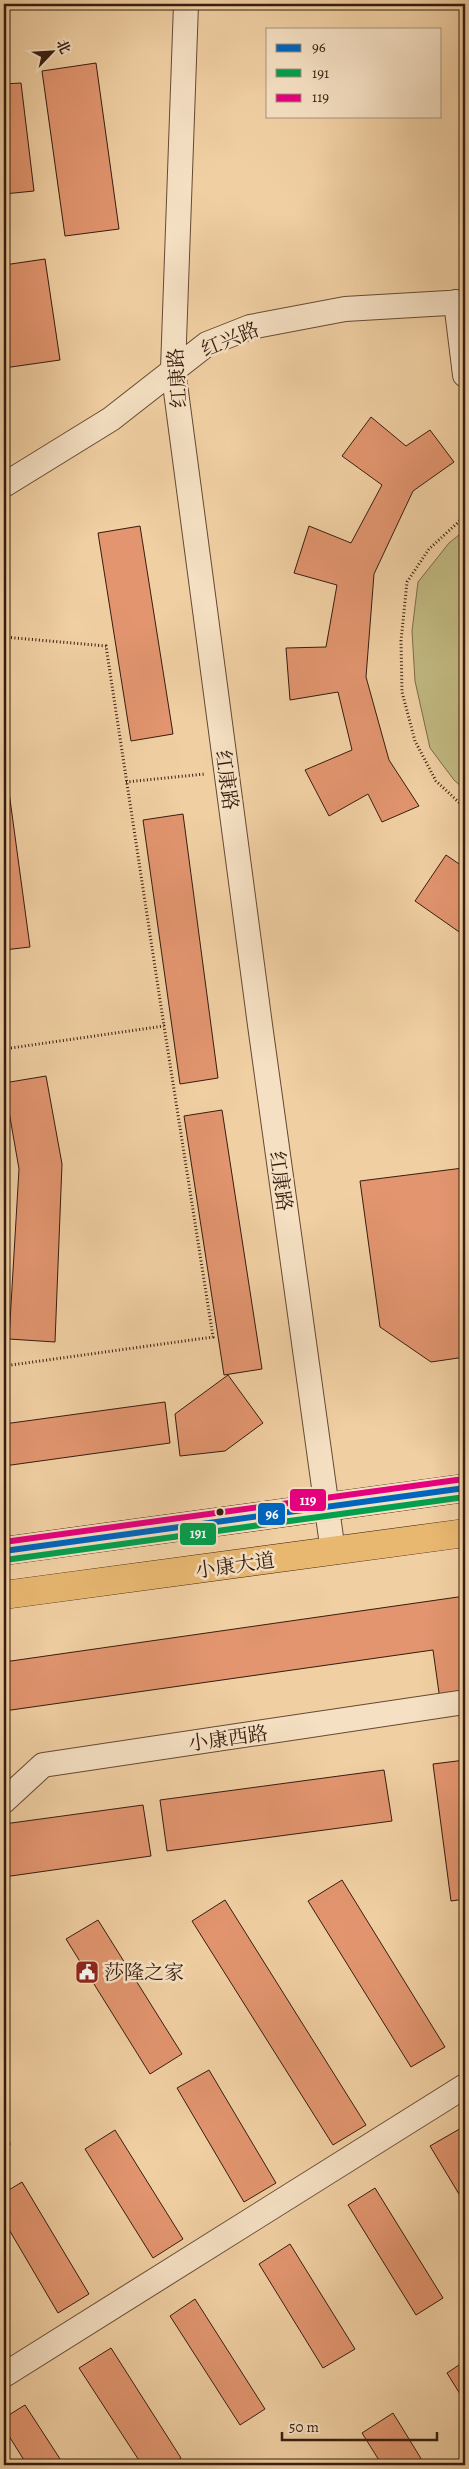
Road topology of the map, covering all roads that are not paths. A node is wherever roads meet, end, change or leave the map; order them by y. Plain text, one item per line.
1 (186, 4) edge
2 (460, 302) edge
3 (173, 369) junction
4 (465, 375) edge
5 (4, 485) edge
6 (465, 1488) edge
7 (326, 1508) junction
8 (465, 1533) edge
9 (4, 1551) edge
10 (333, 1552) junction
11 (4, 1595) edge
12 (465, 1702) edge
13 (4, 1801) edge
14 (465, 2086) edge
15 (4, 2375) edge

1 - 3 street, 红康路
2 - 3 street, 红兴路
2 - 4 street
3 - 5 street, 红兴路
3 - 7 street, 红康路
6 - 7 main road
7 - 9 main road
7 - 10 street, 红康路
8 - 10 main road, 小康大道
10 - 11 main road, 小康大道
12 - 13 street, 小康西路
14 - 15 street

